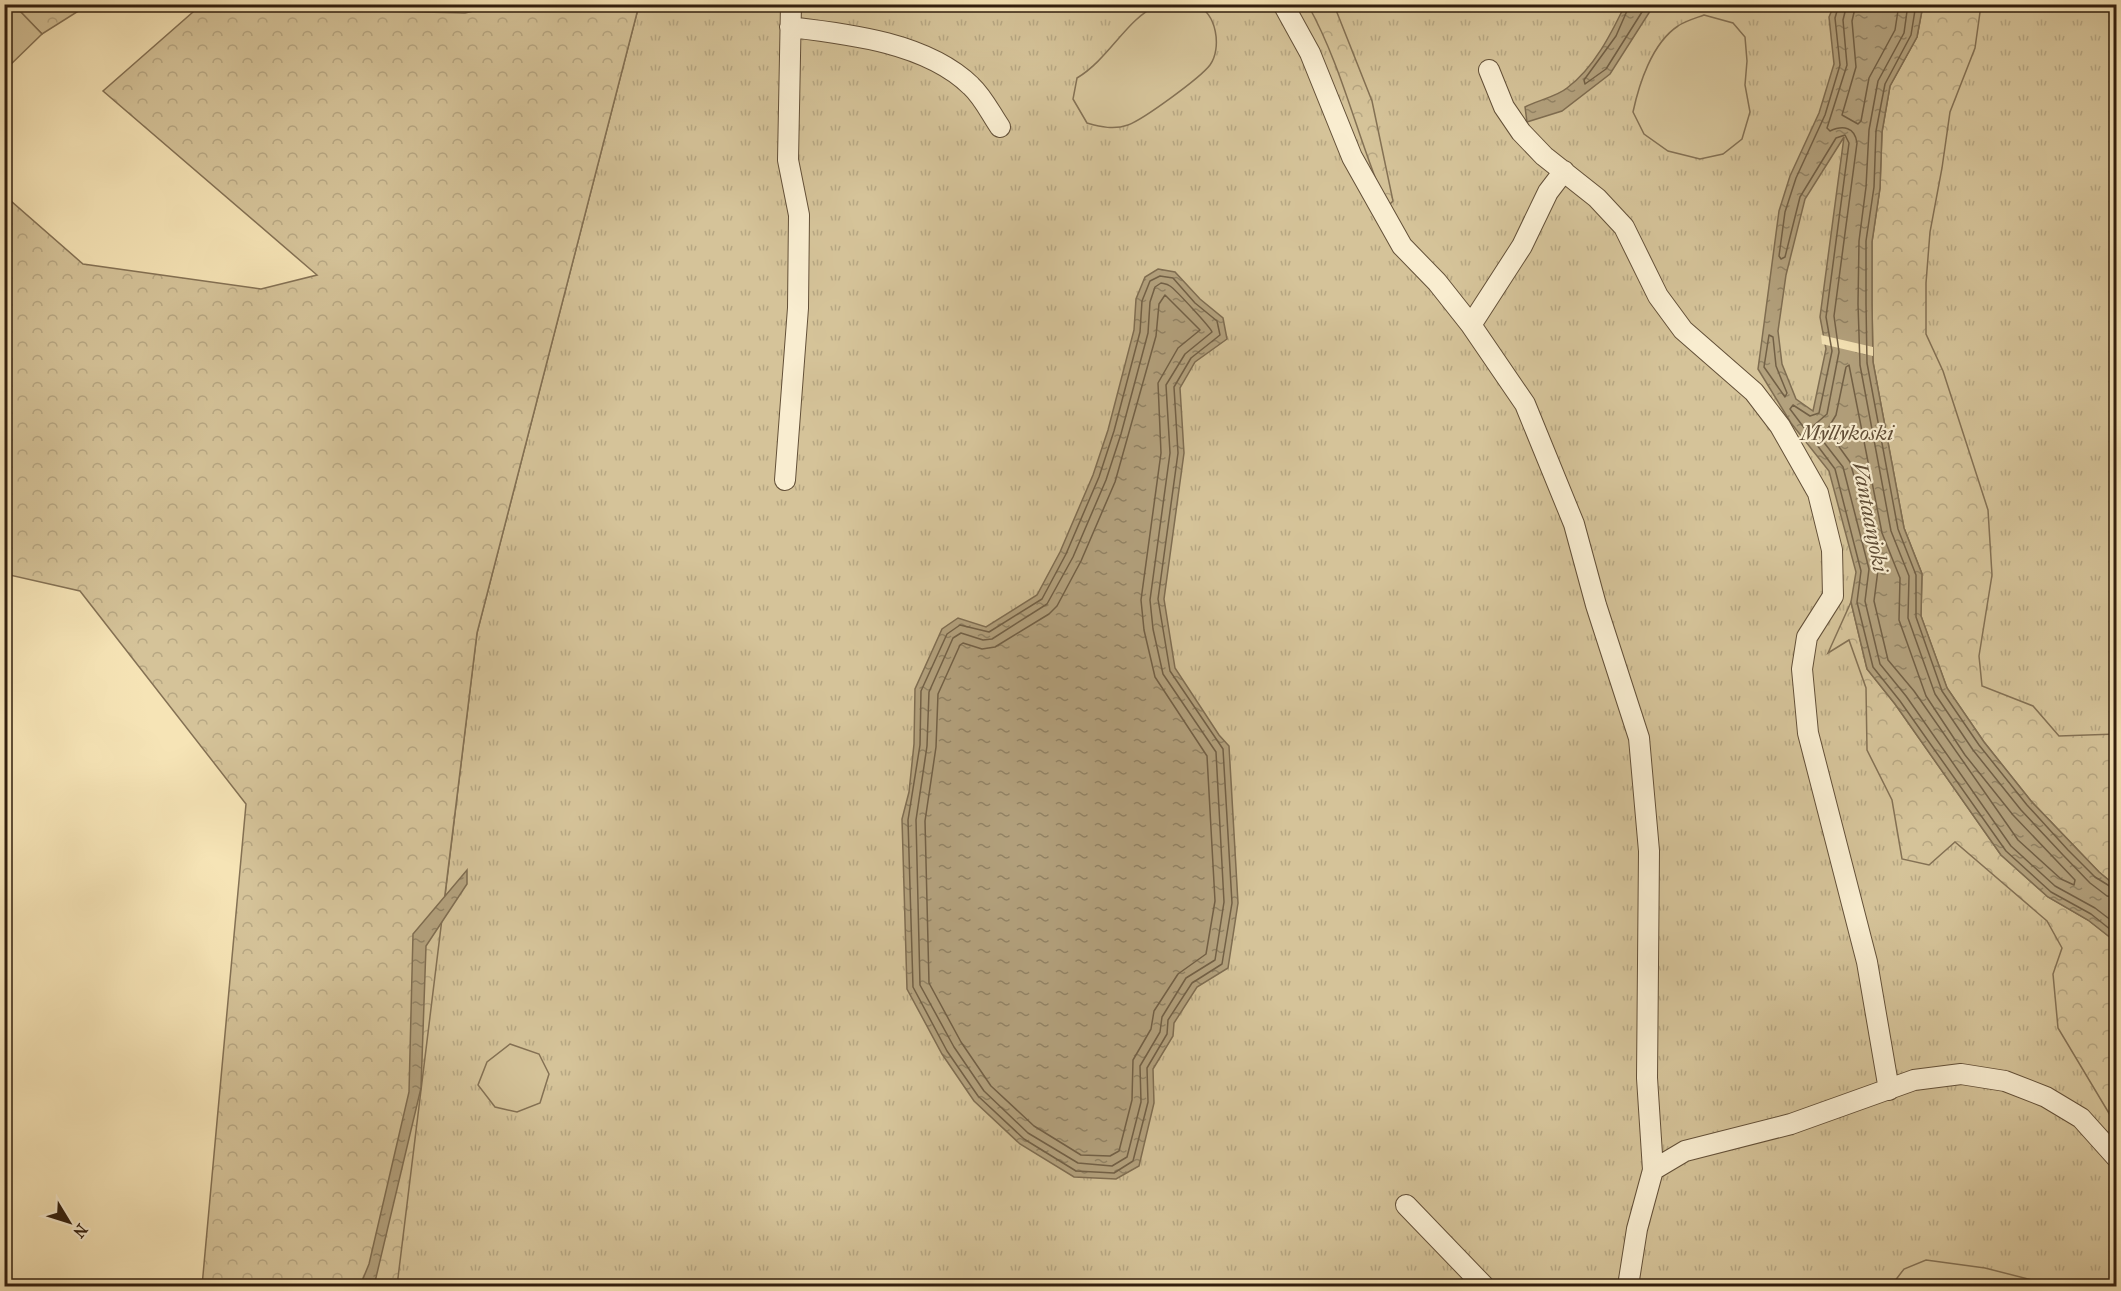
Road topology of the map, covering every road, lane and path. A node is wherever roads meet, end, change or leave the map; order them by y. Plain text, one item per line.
1 (791, 4) edge
2 (1283, 4) edge
3 (790, 27) junction
4 (1489, 70) dead end
5 (1000, 127) dead end
6 (1564, 171) junction
7 (1471, 325) junction
8 (785, 480) dead end
9 (1889, 1090) junction
10 (2116, 1157) edge
11 (1653, 1170) junction
12 (1406, 1205) dead end
13 (1484, 1287) edge
14 (1628, 1287) edge

1 - 3 lane
2 - 7 lane
3 - 5 lane
3 - 8 lane
4 - 6 lane
6 - 7 lane
6 - 9 lane
7 - 11 lane
9 - 10 lane
9 - 11 lane
11 - 14 lane
12 - 13 lane

